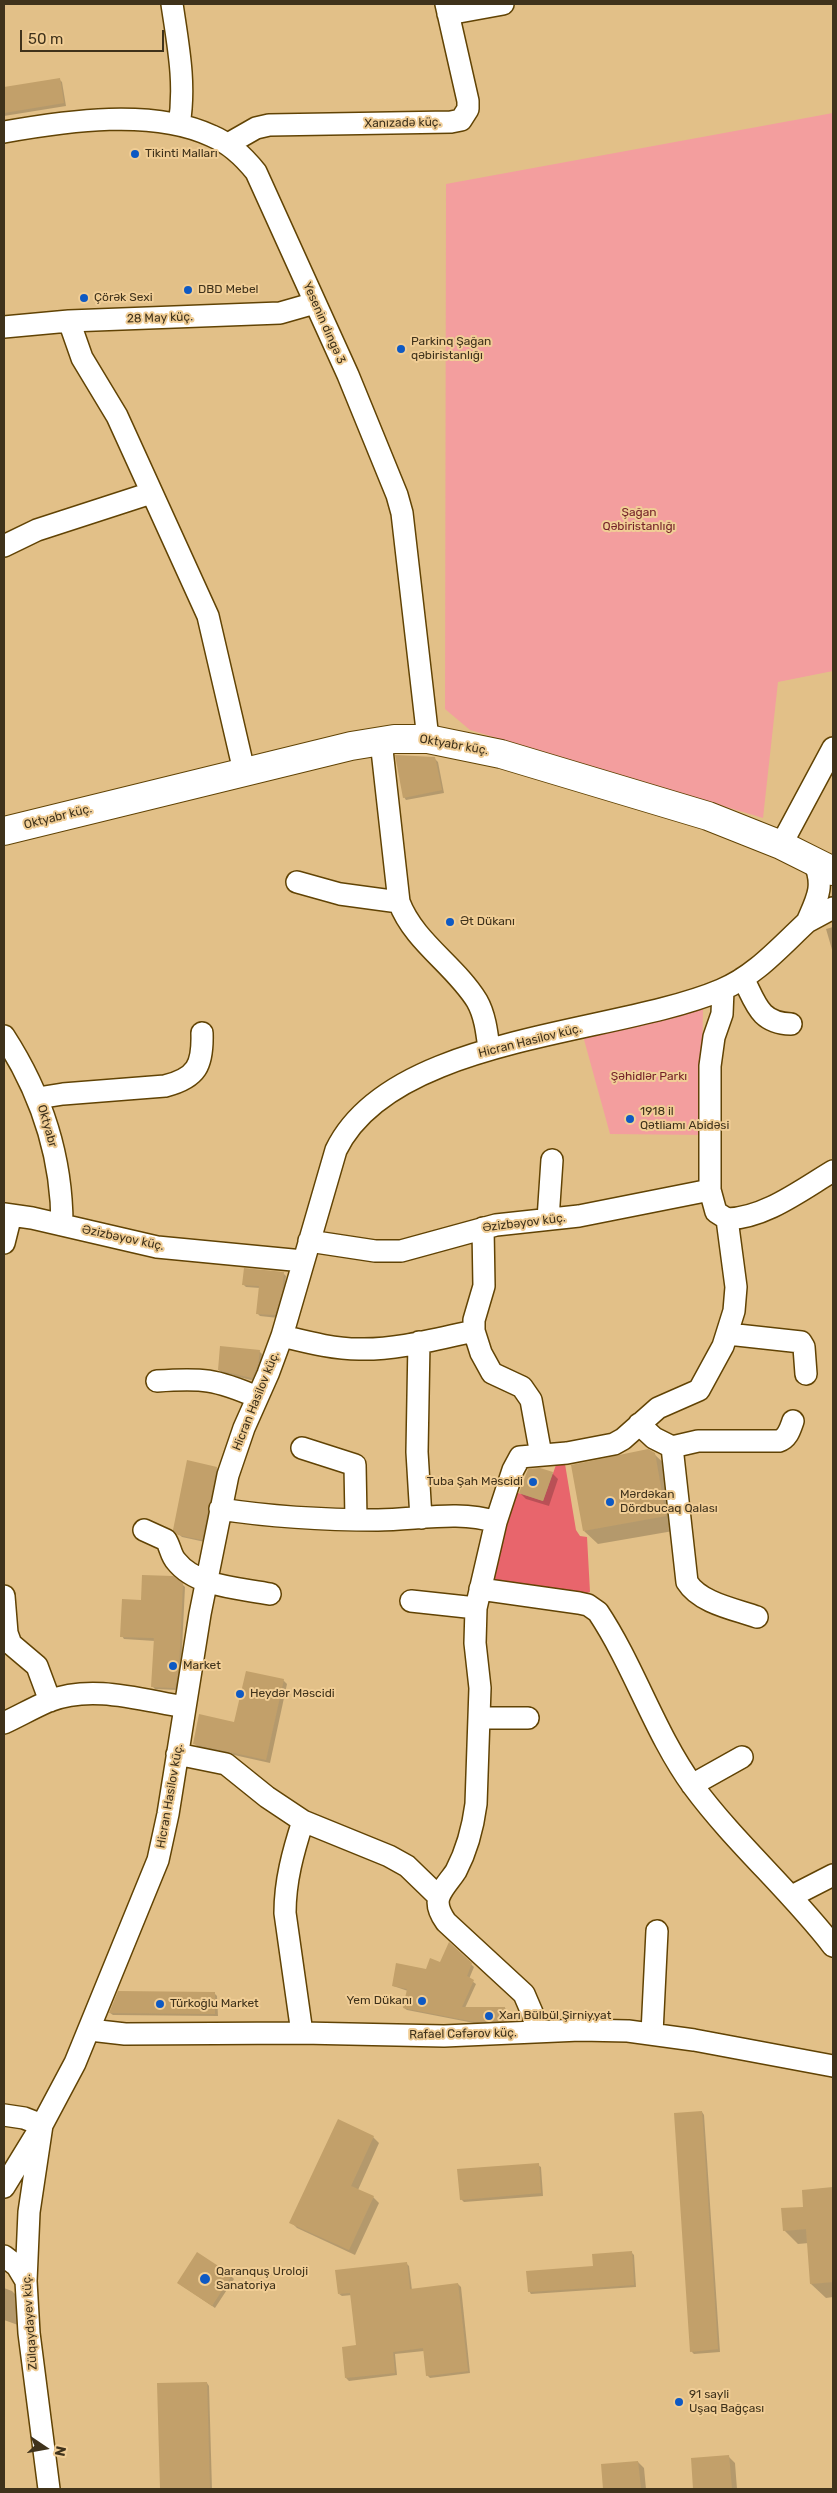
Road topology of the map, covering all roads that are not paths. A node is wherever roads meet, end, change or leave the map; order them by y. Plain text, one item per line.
1 (172, 4) edge
2 (503, 4) edge
3 (447, 9) edge
4 (179, 125) junction
5 (4, 132) edge
6 (228, 144) junction
7 (315, 303) junction
8 (69, 322) junction
9 (4, 327) edge
10 (151, 493) junction
11 (4, 546) edge
12 (428, 739) junction
13 (381, 741) junction
14 (833, 748) edge
15 (244, 771) junction
16 (4, 831) edge
17 (781, 845) junction
18 (824, 866) edge
19 (297, 882) dead end
20 (399, 902) junction
21 (833, 908) edge
22 (807, 922) junction
23 (744, 978) junction
24 (722, 990) junction
25 (791, 1024) dead end
26 (202, 1033) dead end
27 (4, 1036) edge
28 (489, 1049) junction
29 (38, 1098) junction
30 (552, 1160) dead end
31 (833, 1171) edge
32 (710, 1190) junction
33 (8, 1215) edge
34 (548, 1219) junction
35 (727, 1219) junction
36 (62, 1225) junction
37 (483, 1228) junction
38 (309, 1241) junction
39 (4, 1243) edge
40 (303, 1261) junction
41 (474, 1331) junction
42 (728, 1334) junction
43 (282, 1336) junction
44 (419, 1342) junction
45 (806, 1374) dead end
46 (158, 1381) dead end
47 (257, 1397) junction
48 (793, 1421) dead end
49 (639, 1424) junction
50 (672, 1447) junction
51 (302, 1448) dead end
52 (542, 1455) junction
53 (220, 1509) junction
54 (421, 1518) junction
55 (356, 1519) junction
56 (496, 1522) junction
57 (144, 1530) dead end
58 (206, 1582) junction
59 (270, 1594) dead end
60 (4, 1596) edge
61 (478, 1598) junction
62 (411, 1601) dead end
63 (757, 1617) dead end
64 (50, 1701) junction
65 (184, 1708) junction
66 (479, 1718) junction
67 (528, 1718) dead end
68 (4, 1723) edge
69 (177, 1754) junction
70 (742, 1757) dead end
71 (692, 1784) junction
72 (303, 1821) junction
73 (833, 1875) edge
74 (792, 1896) junction
75 (439, 1897) junction
76 (657, 1931) dead end
77 (833, 1946) edge
78 (90, 2030) junction
79 (537, 2032) junction
80 (302, 2033) junction
81 (652, 2033) junction
82 (833, 2066) edge
83 (4, 2115) edge
84 (42, 2125) junction
85 (4, 2187) edge
86 (4, 2256) edge
87 (26, 2281) junction
88 (49, 2489) edge

1 - 4 street
2 - 3 street
3 - 6 street, Xanızadə küç.
4 - 5 street, Yesenin dıngə 3
4 - 6 street, Yesenin dıngə 3
6 - 7 street, Yesenin dıngə 3
7 - 8 street, 28 May küç.
7 - 12 street, Yesenin dıngə 3
8 - 9 street, 28 May küç.
8 - 10 street
10 - 11 street
10 - 15 street
12 - 13 street, Oktyabr küç.
12 - 17 street, Oktyabr küç.
13 - 15 street, Oktyabr küç.
13 - 20 street
14 - 17 street
15 - 16 street, Oktyabr küç.
17 - 18 street, Oktyabr küç.
18 - 22 street
19 - 20 street
20 - 28 street
21 - 22 street
22 - 23 street, Hicran Hasilov küç.
23 - 24 street, Hicran Hasilov küç.
23 - 25 street
24 - 28 street, Hicran Hasilov küç.
24 - 32 street
26 - 29 street
27 - 29 street, Oktyabr
28 - 38 street, Hicran Hasilov küç.
29 - 36 street, Oktyabr
30 - 34 street
31 - 35 street
32 - 34 street, Əzizbəyov küç.
32 - 35 street
33 - 36 street, Əzizbəyov küç.
33 - 39 street
34 - 37 street, Əzizbəyov küç.
35 - 42 street
36 - 40 street, Əzizbəyov küç.
37 - 38 street, Əzizbəyov küç.
37 - 41 street
38 - 40 street, Hicran Hasilov küç.
40 - 43 street, Hicran Hasilov küç.
41 - 44 street
41 - 52 street
42 - 45 street
42 - 49 street
43 - 44 street
43 - 47 street, Hicran Hasilov küç.
44 - 54 street
46 - 47 street
47 - 53 street, Hicran Hasilov küç.
48 - 50 street
49 - 50 street
49 - 52 street
50 - 63 street
51 - 55 street
52 - 56 street
53 - 55 street
53 - 58 street, Hicran Hasilov küç.
54 - 55 street
54 - 56 street
56 - 61 street
57 - 58 street
58 - 59 street
58 - 65 street, Hicran Hasilov küç.
60 - 64 street
61 - 62 street
61 - 66 street
61 - 71 street
64 - 65 street
64 - 68 street
65 - 69 street, Hicran Hasilov küç.
66 - 67 street
66 - 75 street
69 - 72 street
69 - 78 street, Hicran Hasilov küç.
70 - 71 street
71 - 74 street
72 - 75 street
72 - 80 street
73 - 74 street
74 - 77 street
75 - 79 street
76 - 81 street
78 - 80 street, Rafael Cəfərov küç.
78 - 84 street, Hicran Hasilov küç.
79 - 80 street, Rafael Cəfərov küç.
79 - 81 street, Rafael Cəfərov küç.
81 - 82 street, Rafael Cəfərov küç.
83 - 84 street
84 - 85 street, Hicran Hasilov küç.
84 - 87 street, Zülqaydayev küç.
86 - 87 street
87 - 88 street, Zülqaydayev küç.

